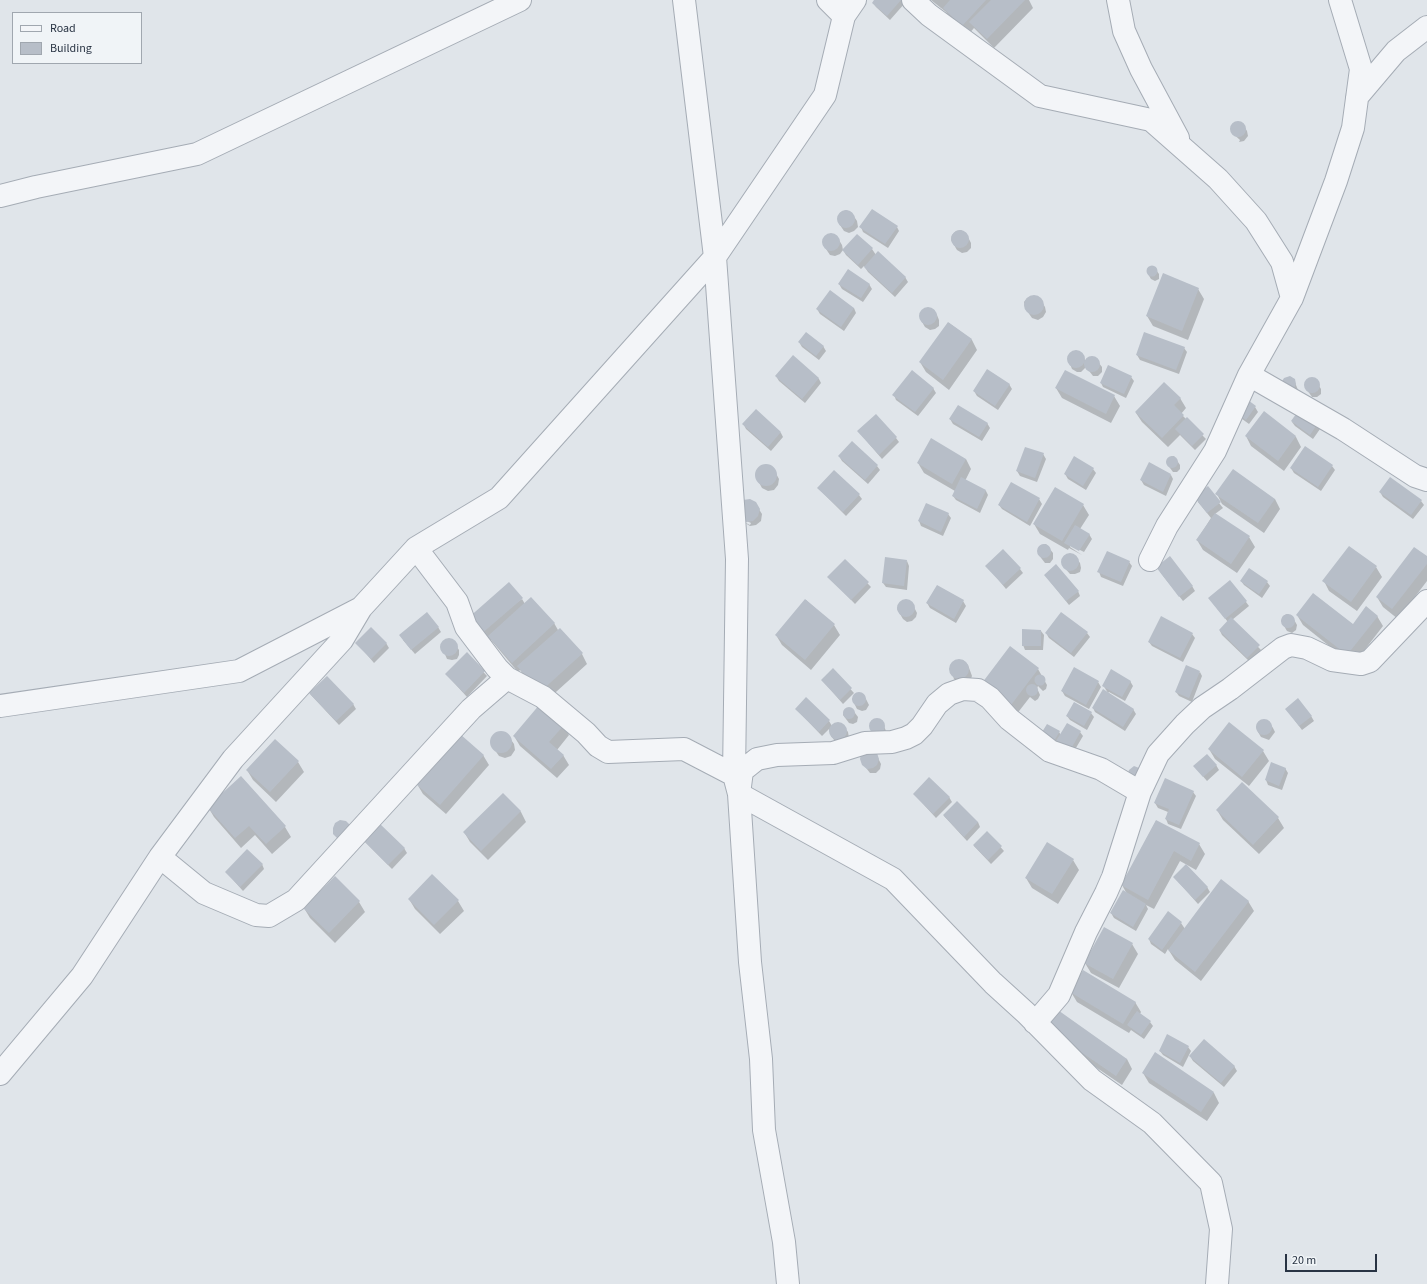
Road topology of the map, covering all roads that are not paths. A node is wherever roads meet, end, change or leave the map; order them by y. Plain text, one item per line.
1 (520, 0) edge
2 (684, 0) edge
3 (828, 0) edge
4 (913, 0) edge
5 (1118, 0) edge
6 (1340, 0) edge
7 (849, 8) edge
8 (1427, 27) edge
9 (1357, 97) junction
10 (1184, 150) junction
11 (0, 196) edge
12 (715, 257) junction
13 (1292, 298) junction
14 (1249, 375) junction
15 (1427, 480) edge
16 (416, 548) junction
17 (1150, 560) dead end
18 (1427, 601) edge
19 (362, 608) junction
20 (507, 678) junction
21 (0, 706) edge
22 (737, 785) junction
23 (1140, 792) junction
24 (160, 857) junction
25 (1036, 1023) junction
26 (0, 1074) edge
27 (788, 1284) edge
28 (1216, 1284) edge

1 - 11 street
2 - 12 street
3 - 7 street
4 - 10 street
5 - 10 street
6 - 9 street
7 - 12 street
8 - 9 street
9 - 13 street
10 - 13 street
12 - 16 street
12 - 22 street
13 - 14 street
14 - 15 street
14 - 17 street
16 - 19 street
16 - 20 street
18 - 23 street
19 - 21 street
19 - 24 street
20 - 22 street
20 - 24 street
22 - 23 street
22 - 25 street
22 - 27 street
23 - 25 street
24 - 26 street
25 - 28 street

